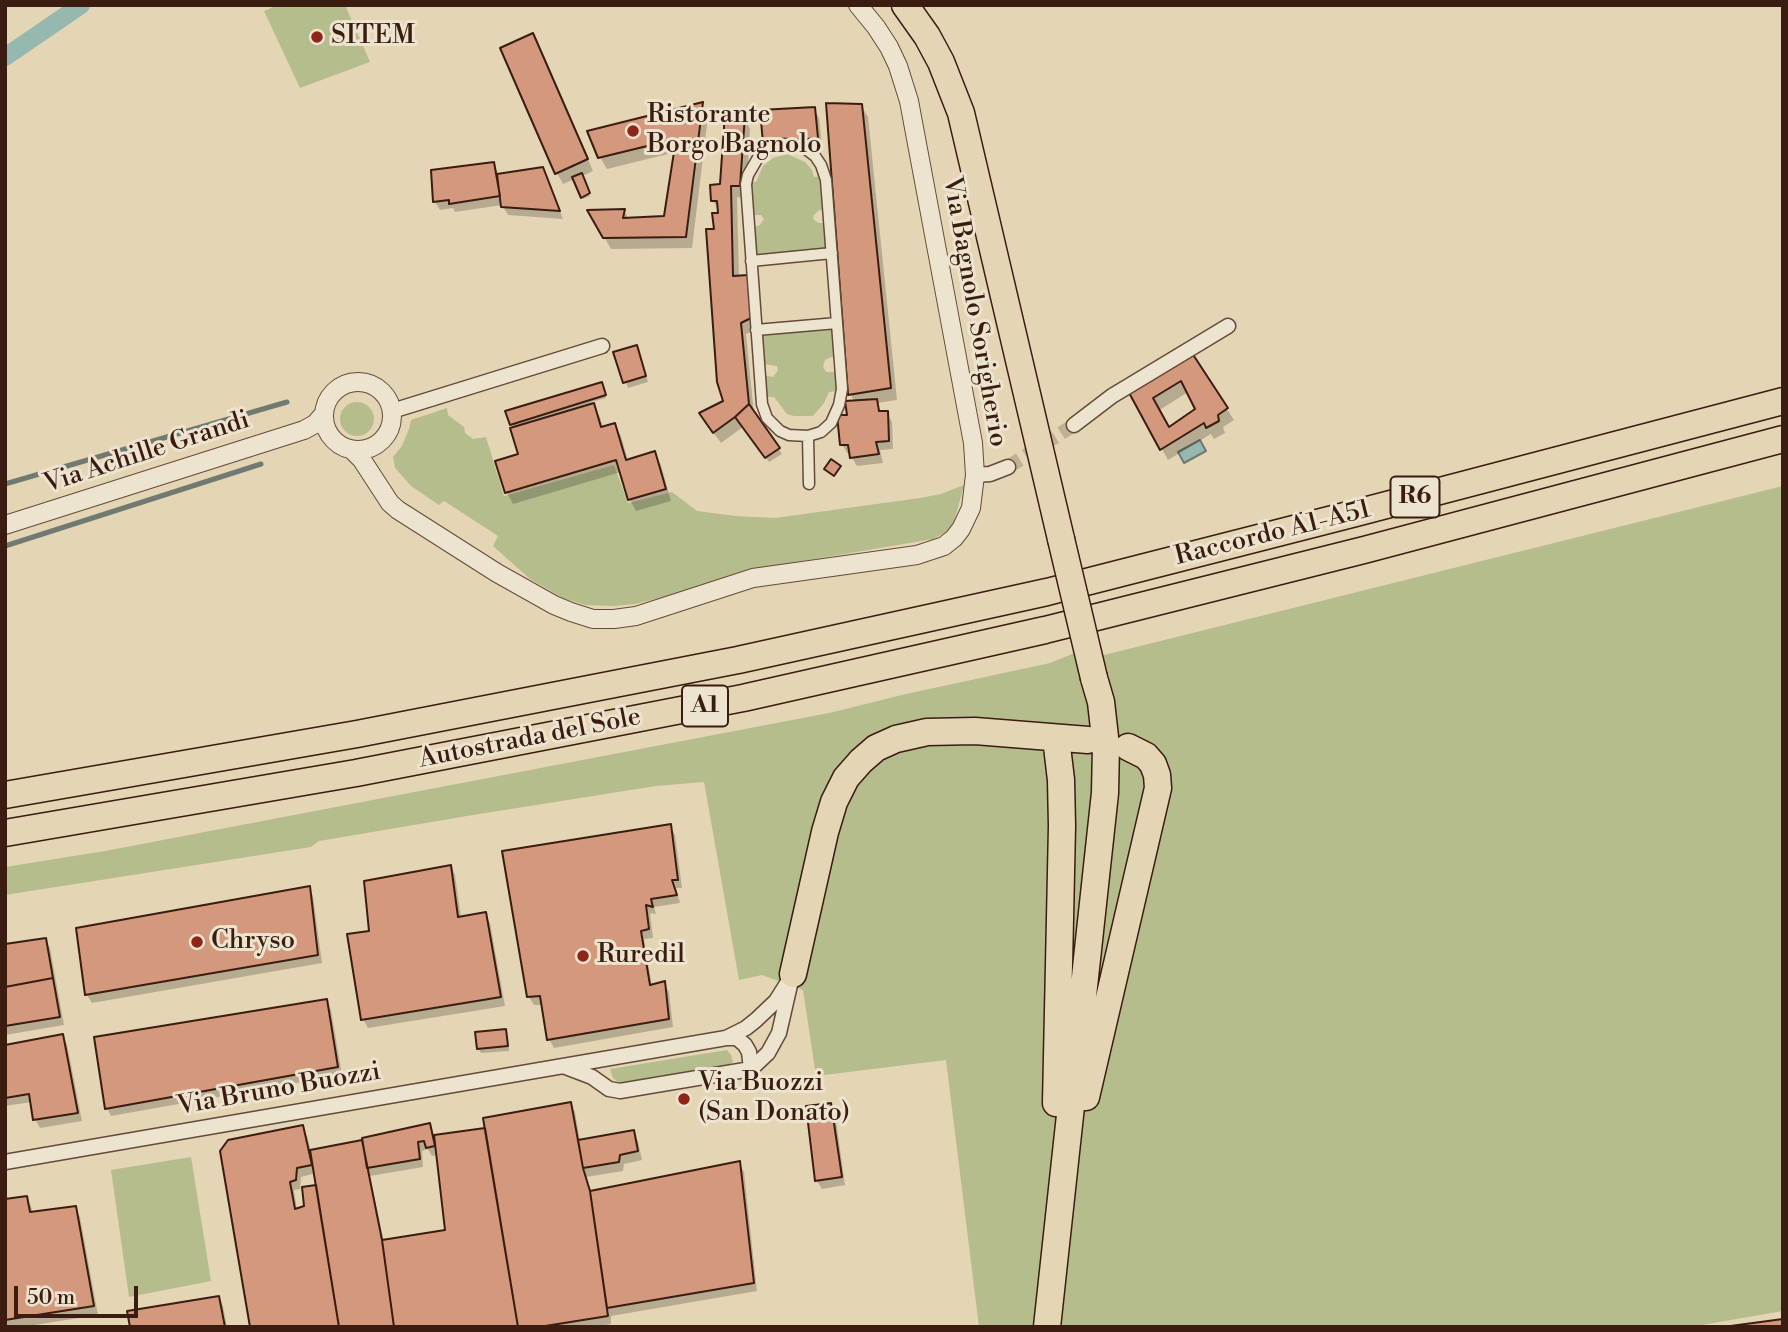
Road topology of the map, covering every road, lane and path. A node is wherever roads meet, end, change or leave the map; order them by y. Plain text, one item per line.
1 (858, 5) edge
2 (905, 5) edge
3 (832, 253) junction
4 (751, 261) junction
5 (837, 323) junction
6 (1228, 326) dead end
7 (756, 330) junction
8 (602, 346) dead end
9 (1783, 401) edge
10 (392, 411) junction
11 (323, 415) junction
12 (1074, 425) tunnel mouth
13 (304, 430) junction
14 (808, 436) junction
15 (331, 437) junction
16 (1783, 439) edge
17 (380, 442) junction
18 (352, 450) junction
19 (1008, 467) tunnel mouth
20 (369, 471) junction
21 (975, 475) junction
22 (809, 484) dead end
23 (5, 525) edge
24 (1047, 592) joint
25 (1052, 629) joint
26 (1056, 738) junction
27 (1088, 740) dead end
28 (1128, 747) dead end
29 (5, 795) edge
30 (5, 833) edge
31 (793, 974) junction
32 (726, 1038) junction
33 (613, 1057) junction
34 (561, 1065) junction
35 (751, 1069) junction
36 (604, 1085) junction
37 (5, 1162) edge
38 (1060, 1211) junction
39 (1047, 1327) edge

1 - 21 street, Via Bagnolo Sorigherio
2 - 38 highway, bridge
3 - 4 street
3 - 4 street
3 - 5 street
4 - 7 street
5 - 7 street
5 - 14 street
6 - 12 street
7 - 14 street
8 - 10 street
9 - 24 highway, Raccordo A1-A51 / R6
10 - 11 street
10 - 17 street
11 - 13 street, Via Achille Grandi
11 - 15 street
13 - 15 street
13 - 23 street, Via Achille Grandi
14 - 22 street
15 - 18 street
16 - 25 highway, Raccordo A1-A51 / R6
17 - 18 street
17 - 20 street
18 - 20 street, Via Bagnolo Sorigherio
19 - 21 street
20 - 21 street, Via Bagnolo Sorigherio
24 - 29 highway, Autostrada del Sole / A1
25 - 30 highway, Autostrada del Sole / A1
26 - 27 highway
26 - 31 highway
26 - 38 highway
28 - 38 highway
31 - 32 street, Via Bruno Buozzi
31 - 35 street
32 - 33 street, Via Bruno Buozzi
32 - 35 street
33 - 34 street, Via Bruno Buozzi
33 - 36 street
34 - 36 street
34 - 37 street, Via Bruno Buozzi
35 - 36 street
38 - 39 highway

